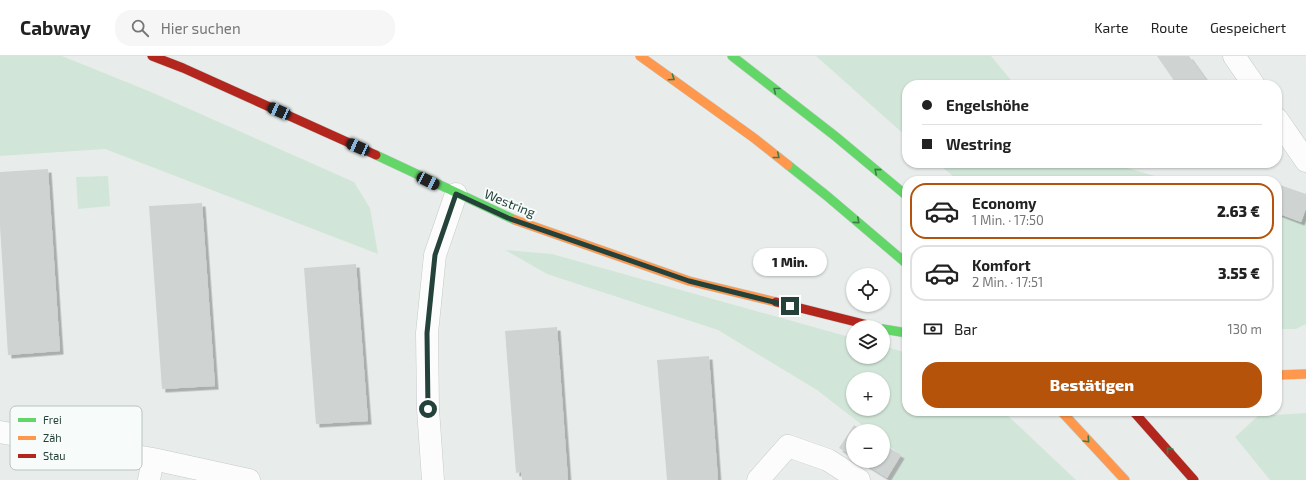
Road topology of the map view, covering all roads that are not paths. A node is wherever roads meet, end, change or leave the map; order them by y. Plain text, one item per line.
1 (152, 56) edge
2 (640, 56) edge
3 (732, 56) edge
4 (1234, 56) edge
5 (1251, 80) edge
6 (1282, 126) edge
7 (1306, 161) edge
8 (902, 192) edge
9 (456, 194) junction
10 (902, 260) edge
11 (848, 320) edge
12 (890, 330) edge
13 (902, 332) edge
14 (1282, 374) edge
15 (1306, 374) edge
16 (1066, 416) edge
17 (1137, 416) edge
18 (0, 432) edge
19 (10, 434) edge
20 (142, 457) edge
21 (154, 459) junction
22 (149, 480) edge
23 (249, 480) edge
24 (433, 480) edge
25 (758, 480) edge
26 (860, 480) edge
27 (1125, 480) edge
28 (1194, 480) edge

1 - 9 main road, Westring
2 -> 10 main road
8 -> 3 main road
4 - 5 street
6 - 7 street
9 - 11 main road, Westring
9 - 24 street
12 - 13 main road
14 - 15 main road
16 -> 27 main road
28 -> 17 main road
18 - 19 street
20 - 21 street
21 - 22 street
21 - 23 street
25 - 26 street

